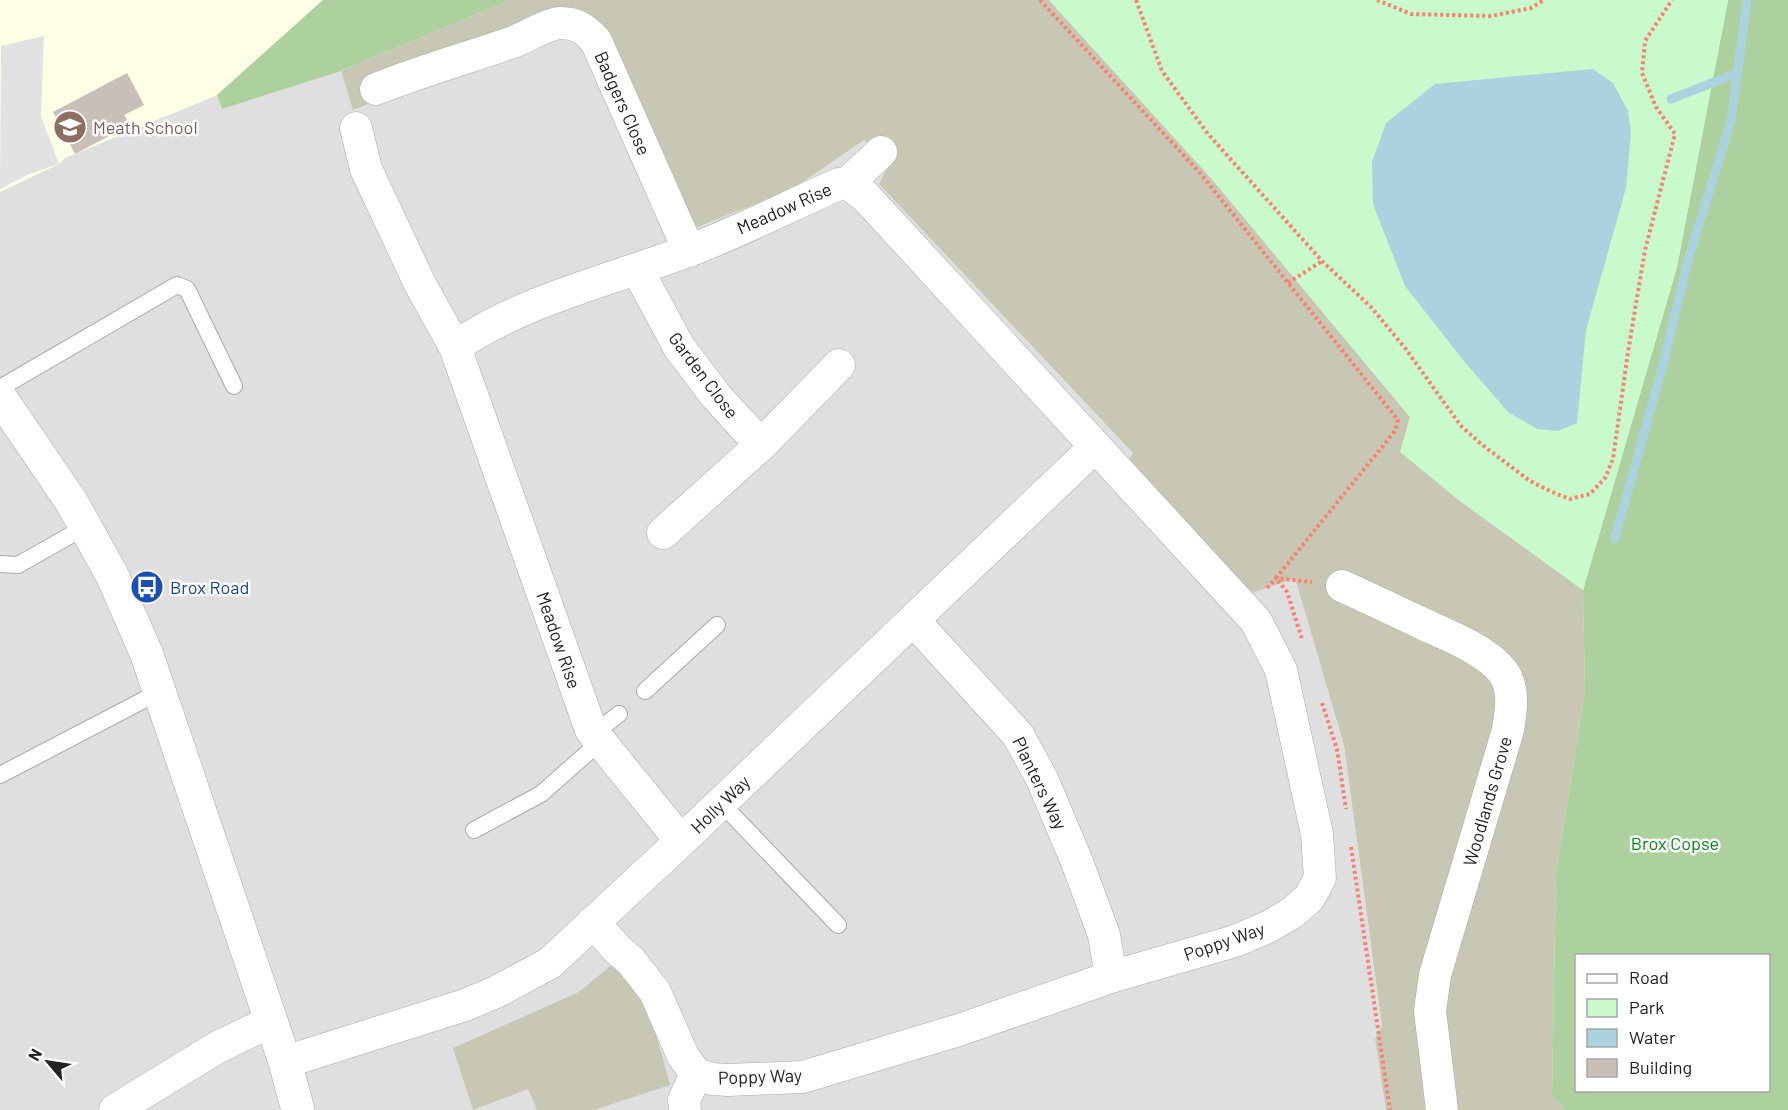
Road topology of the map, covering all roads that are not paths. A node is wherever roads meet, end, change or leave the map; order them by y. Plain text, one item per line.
1 (376, 89) dead end
2 (356, 128) dead end
3 (881, 152) dead end
4 (848, 183) junction
5 (689, 251) junction
6 (637, 269) junction
7 (455, 348) junction
8 (839, 365) dead end
9 (234, 386) dead end
10 (0, 388) edge
11 (0, 397) edge
12 (761, 446) junction
13 (1095, 447) junction
14 (85, 527) junction
15 (663, 533) dead end
16 (0, 564) edge
17 (1342, 586) road end
18 (913, 620) junction
19 (717, 625) dead end
20 (159, 692) junction
21 (645, 692) dead end
22 (619, 714) dead end
23 (598, 737) junction
24 (0, 775) edge
25 (721, 803) junction
26 (474, 830) dead end
27 (681, 841) junction
28 (593, 922) junction
29 (838, 926) dead end
30 (1112, 977) junction
31 (270, 1022) junction
32 (285, 1062) junction
33 (696, 1074) junction
34 (115, 1110) edge
35 (298, 1110) edge
36 (685, 1110) edge
37 (1442, 1110) edge

1 - 5 street, Badgers Close
2 - 7 street, Meadow Rise
3 - 4 street
4 - 5 street, Meadow Rise
4 - 13 street, Meadow Rise
5 - 6 street, Meadow Rise
6 - 7 street, Meadow Rise
6 - 12 street, Garden Close
7 - 23 street, Meadow Rise
8 - 12 street
9 - 10 lane
11 - 14 street
12 - 15 street
13 - 18 street, Holly Way
13 - 30 street, Poppy Way
14 - 16 lane
14 - 20 street
17 - 37 street, Woodlands Grove
18 - 25 street, Holly Way
18 - 30 street, Planters Way
19 - 21 lane
20 - 24 lane
20 - 31 street
22 - 23 lane
23 - 26 lane
23 - 27 street, Meadow Rise
25 - 27 street, Holly Way
25 - 29 lane
27 - 28 street, Holly Way
28 - 32 street, Holly Way
28 - 33 street, Poppy Way
30 - 33 street, Poppy Way
31 - 32 street
31 - 34 street
32 - 35 street
33 - 36 street, Poppy Way

